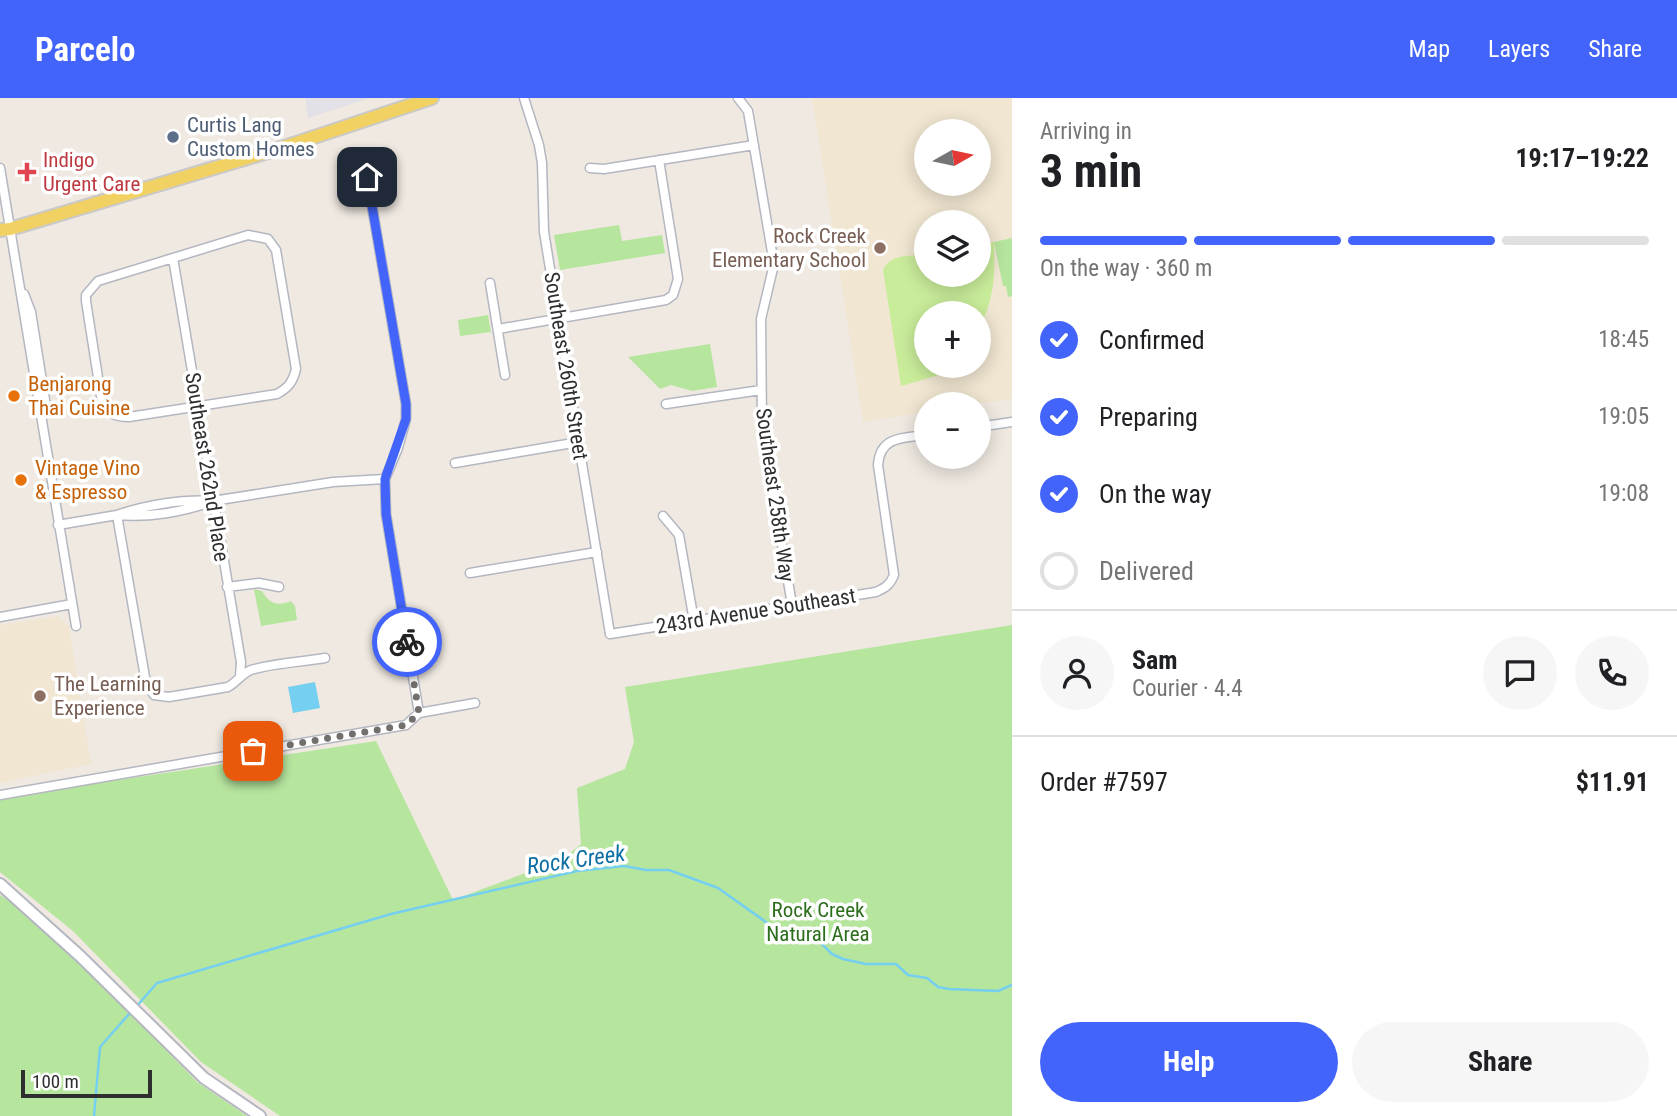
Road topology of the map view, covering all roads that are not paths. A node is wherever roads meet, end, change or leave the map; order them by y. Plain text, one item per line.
1 (432, 98) edge
2 (524, 98) edge
3 (738, 98) edge
4 (754, 145) junction
5 (659, 160) junction
6 (0, 168) edge
7 (590, 168) dead end
8 (367, 177) dead end
9 (3, 232) edge
10 (173, 258) junction
11 (490, 284) dead end
12 (558, 318) junction
13 (498, 329) junction
14 (505, 375) dead end
15 (761, 390) junction
16 (666, 404) dead end
17 (197, 407) junction
18 (1012, 422) edge
19 (991, 425) edge
20 (914, 437) edge
21 (579, 442) junction
22 (455, 463) dead end
23 (385, 479) junction
24 (213, 501) junction
25 (117, 515) junction
26 (663, 516) dead end
27 (58, 525) junction
28 (597, 552) junction
29 (470, 573) dead end
30 (227, 587) junction
31 (279, 587) dead end
32 (72, 604) junction
33 (792, 605) junction
34 (0, 617) edge
35 (694, 621) junction
36 (76, 626) dead end
37 (610, 634) joint
38 (325, 658) dead end
39 (240, 676) junction
40 (475, 703) dead end
41 (419, 713) junction
42 (0, 795) edge
43 (0, 884) edge
44 (260, 1116) edge

1 - 9 main road
2 - 12 street, Southeast 260th Street
3 - 4 street, Southeast 258th Way
4 - 5 street
4 - 15 street, Southeast 258th Way
5 - 7 street
5 - 12 street
6 - 9 street
8 - 23 street
9 - 27 street
10 - 17 street, Southeast 262nd Place
10 - 17 street
10 - 17 street
11 - 13 street
12 - 13 street
12 - 21 street, Southeast 260th Street
13 - 14 street
15 - 16 street
15 - 33 street, Southeast 258th Way
17 - 24 street, Southeast 262nd Place
18 - 19 street
20 - 33 street, 243rd Avenue Southeast
21 - 22 street
21 - 28 street, Southeast 260th Street
23 - 24 street
23 - 41 street
24 - 25 street
24 - 30 street, Southeast 262nd Place
25 - 27 street
25 - 39 street
26 - 35 street
27 - 32 street
28 - 29 street
28 - 37 street, Southeast 260th Street
30 - 31 street
30 - 39 street, Southeast 262nd Place
32 - 34 street
32 - 36 street
33 - 35 street, 243rd Avenue Southeast
35 - 37 street, 243rd Avenue Southeast
38 - 39 street
40 - 41 street
41 - 42 street
43 - 44 street

